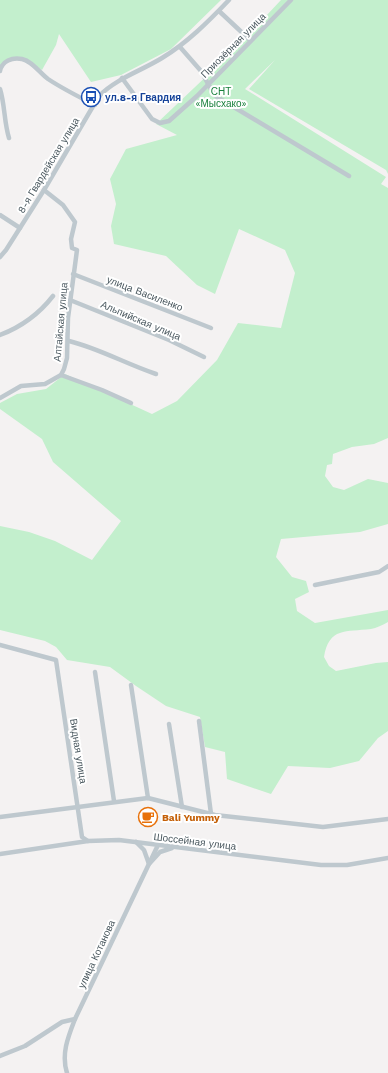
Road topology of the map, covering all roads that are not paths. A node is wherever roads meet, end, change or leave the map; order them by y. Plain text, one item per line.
1 (229, 0) edge
2 (291, 0) edge
3 (219, 11) junction
4 (250, 40) junction
5 (180, 47) junction
6 (0, 69) edge
7 (122, 78) junction
8 (208, 83) junction
9 (0, 89) edge
10 (95, 104) junction
11 (9, 138) dead end
12 (349, 176) dead end
13 (44, 190) junction
14 (0, 215) edge
15 (20, 228) junction
16 (0, 257) edge
17 (73, 274) junction
18 (53, 296) dead end
19 (70, 300) junction
20 (211, 328) dead end
21 (0, 335) edge
22 (68, 341) junction
23 (204, 357) dead end
24 (156, 374) dead end
25 (60, 375) junction
26 (0, 398) edge
27 (131, 403) dead end
28 (388, 566) edge
29 (315, 585) dead end
30 (0, 645) edge
31 (95, 672) dead end
32 (131, 685) dead end
33 (199, 721) dead end
34 (169, 724) dead end
35 (148, 798) junction
36 (114, 801) junction
37 (78, 806) junction
38 (182, 807) junction
39 (211, 814) junction
40 (0, 817) edge
41 (388, 819) edge
42 (88, 841) junction
43 (136, 842) junction
44 (158, 845) junction
45 (175, 847) junction
46 (0, 854) edge
47 (388, 858) edge
48 (149, 864) junction
49 (75, 1020) junction
50 (0, 1056) edge
51 (67, 1073) edge

1 - 3 street, 8-я Гвардейская улица
2 - 4 street, Приозёрная улица
3 - 4 street
3 - 5 street, 8-я Гвардейская улица
4 - 8 street, Приозёрная улица
5 - 7 street, 8-я Гвардейская улица
5 - 8 street
6 - 10 street
7 - 8 street, Приозёрная улица
7 - 10 street, 8-я Гвардейская улица
8 - 12 street
9 - 11 street
10 - 13 street, 8-я Гвардейская улица
13 - 15 street, 8-я Гвардейская улица
13 - 17 street, Алтайская улица
14 - 15 street
15 - 16 street, 8-я Гвардейская улица
17 - 19 street, Алтайская улица
17 - 20 street, улица Василенко
18 - 21 street
19 - 22 street, Алтайская улица
19 - 23 street, Альпийская улица
22 - 24 street
22 - 25 street, Алтайская улица
25 - 26 street, Алтайская улица
25 - 27 street
28 - 29 street
30 - 37 street, Видная улица
31 - 36 street
32 - 35 street
33 - 39 street
34 - 38 street
35 - 36 street
35 - 38 street
36 - 37 street
37 - 40 street
37 - 42 street, Видная улица
38 - 39 street
39 - 41 street
42 - 43 street, Шоссейная улица
42 - 46 street, Шоссейная улица
43 - 44 street, Шоссейная улица
43 - 48 street
44 - 45 street, Шоссейная улица
44 - 48 street, улица Котанова
45 - 47 street, Шоссейная улица
45 - 48 street
48 - 49 street, улица Котанова
49 - 50 street
49 - 51 street, улица Котанова

